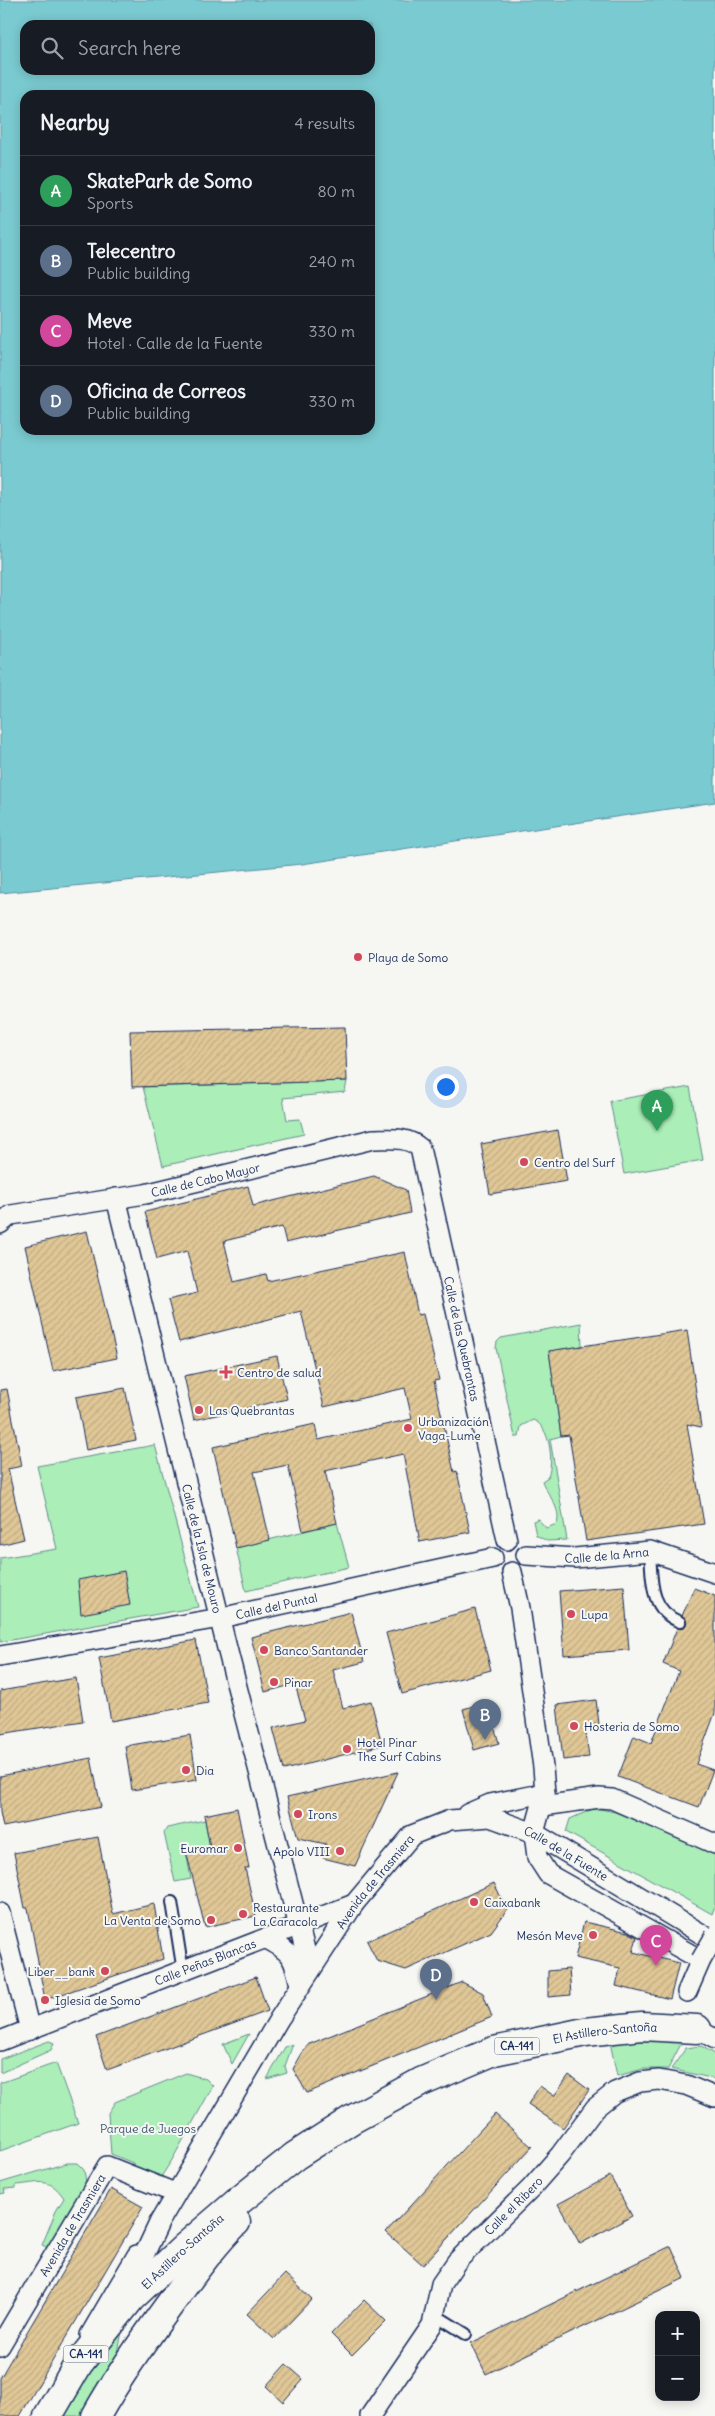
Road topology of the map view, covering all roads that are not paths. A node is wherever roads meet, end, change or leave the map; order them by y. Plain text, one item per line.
1 (412, 1141) joint
2 (116, 1198) junction
3 (0, 1224) edge
4 (507, 1540) junction
5 (650, 1551) junction
6 (526, 1556) junction
7 (493, 1558) junction
8 (512, 1572) junction
9 (715, 1573) edge
10 (220, 1618) junction
11 (680, 1622) dead end
12 (0, 1656) edge
13 (544, 1800) junction
14 (450, 1820) junction
15 (534, 1833) junction
16 (715, 1844) edge
17 (292, 1899) junction
18 (172, 1902) dead end
19 (354, 1904) junction
20 (0, 1913) edge
21 (327, 1915) junction
22 (299, 1926) junction
23 (715, 1936) edge
24 (268, 1939) junction
25 (715, 1942) edge
26 (701, 1960) junction
27 (183, 1972) junction
28 (305, 1977) junction
29 (687, 1992) dead end
30 (30, 2030) junction
31 (709, 2031) edge
32 (0, 2041) edge
33 (715, 2097) edge
34 (351, 2120) junction
35 (175, 2193) junction
36 (160, 2221) junction
37 (131, 2298) junction
38 (434, 2314) junction
39 (466, 2334) dead end
40 (0, 2346) edge
41 (79, 2363) junction
42 (115, 2383) junction
43 (48, 2416) edge
44 (96, 2416) edge
45 (370, 2416) edge

1 - 2 street, Calle de Cabo Mayor
1 - 4 street, Calle de las Quebrantas
2 - 3 street, Calle de Cabo Mayor
2 - 10 street, Calle de la Isla de Mouro
4 - 6 street
4 - 7 street
5 - 6 street, Calle de la Arna
5 - 9 street, Calle de la Arna
5 - 11 lane
6 - 8 street
7 - 8 street
7 - 10 street, Calle del Puntal
8 - 13 street
10 - 12 street, Calle del Puntal
10 - 17 street, Calle de la Isla de Mouro
13 - 14 street
13 - 15 street
13 - 16 street
14 - 15 street, Avenida de Trasmiera
14 - 19 street, Avenida de Trasmiera
15 - 25 street, Calle de la Fuente
15 - 26 street, Calle de la Fuente
17 - 21 street
17 - 22 street, Calle de la Isla de Mouro
18 - 27 lane
19 - 21 street, Calle Peñas Blancas
19 - 28 street, Avenida de Trasmiera
20 - 30 street
21 - 22 street, Calle Peñas Blancas
22 - 24 street, Calle Peñas Blancas
22 - 28 street, Calle de la Isla de Mouro
23 - 26 street, bridge
24 - 27 street, Calle Peñas Blancas
24 - 28 street
26 - 29 street
27 - 30 street, Calle Peñas Blancas
28 - 35 street, Avenida de Trasmiera
30 - 32 street, Calle Peñas Blancas
31 - 34 main road, El Astillero-Santoña / CA-141
33 - 38 street, Calle el Ribero
34 - 37 main road, El Astillero-Santoña / CA-141
34 - 42 main road, El Astillero-Santoña / CA-141
35 - 36 street, Avenida de Trasmiera
35 - 40 street, Avenida de Trasmiera
36 - 37 street, Avenida de Trasmiera
36 - 41 street, Avenida de Trasmiera
37 - 41 main road, El Astillero-Santoña / CA-141
37 - 42 main road, CA-141
38 - 39 lane
38 - 45 street, Calle el Ribero
41 - 43 main road, El Astillero-Santoña / CA-141
42 - 44 main road, El Astillero-Santoña / CA-141

